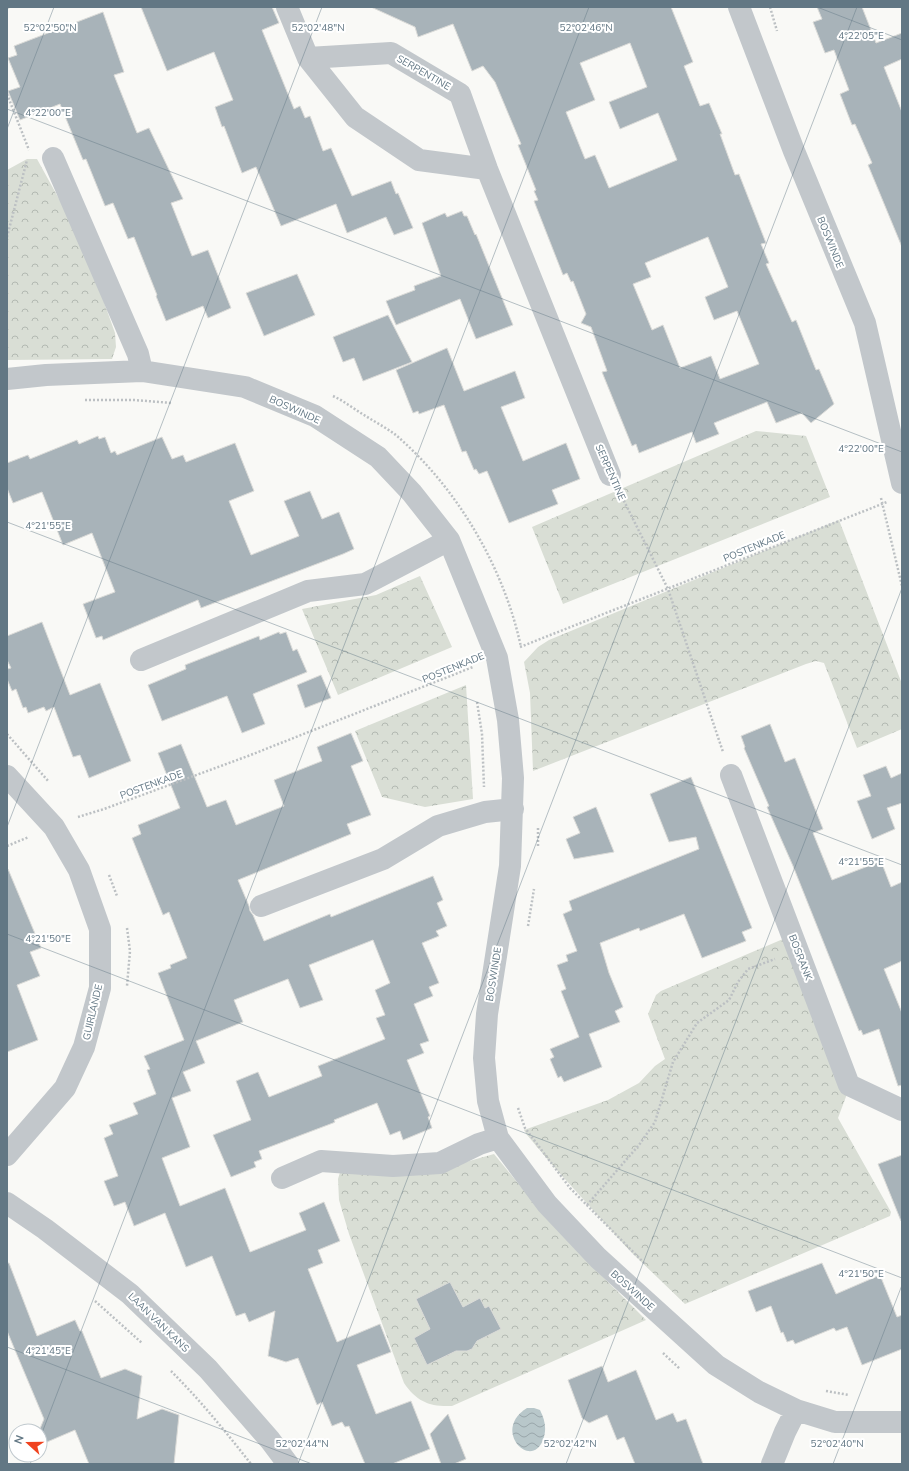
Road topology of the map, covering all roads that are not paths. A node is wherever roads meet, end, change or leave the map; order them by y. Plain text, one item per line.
1 (287, 7) edge
2 (739, 7) edge
3 (308, 58) junction
4 (52, 158) dead end
5 (487, 169) junction
6 (142, 371) junction
7 (7, 379) edge
8 (610, 475) road end
9 (902, 483) edge
10 (449, 540) junction
11 (141, 660) dead end
12 (731, 775) road end
13 (7, 776) edge
14 (513, 809) junction
15 (261, 906) dead end
16 (902, 1110) edge
17 (498, 1138) junction
18 (7, 1155) edge
19 (282, 1178) dead end
20 (7, 1204) edge
21 (796, 1410) junction
22 (902, 1422) edge
23 (288, 1464) edge
24 (772, 1464) edge

1 - 3 street
2 - 9 street, BOSWINDE
3 - 5 street
3 - 5 street, SERPENTINE
4 - 6 street
5 - 8 street, SERPENTINE
6 - 7 street, BOSWINDE
6 - 10 street, BOSWINDE
10 - 11 street
10 - 14 street, BOSWINDE
12 - 16 street, BOSRANK
13 - 18 street, GUIRLANDE
14 - 15 street
14 - 17 street, BOSWINDE
17 - 19 street
17 - 21 street, BOSWINDE
20 - 23 street, LAAN VAN KANS
21 - 22 street, BOSWINDE
21 - 24 street

